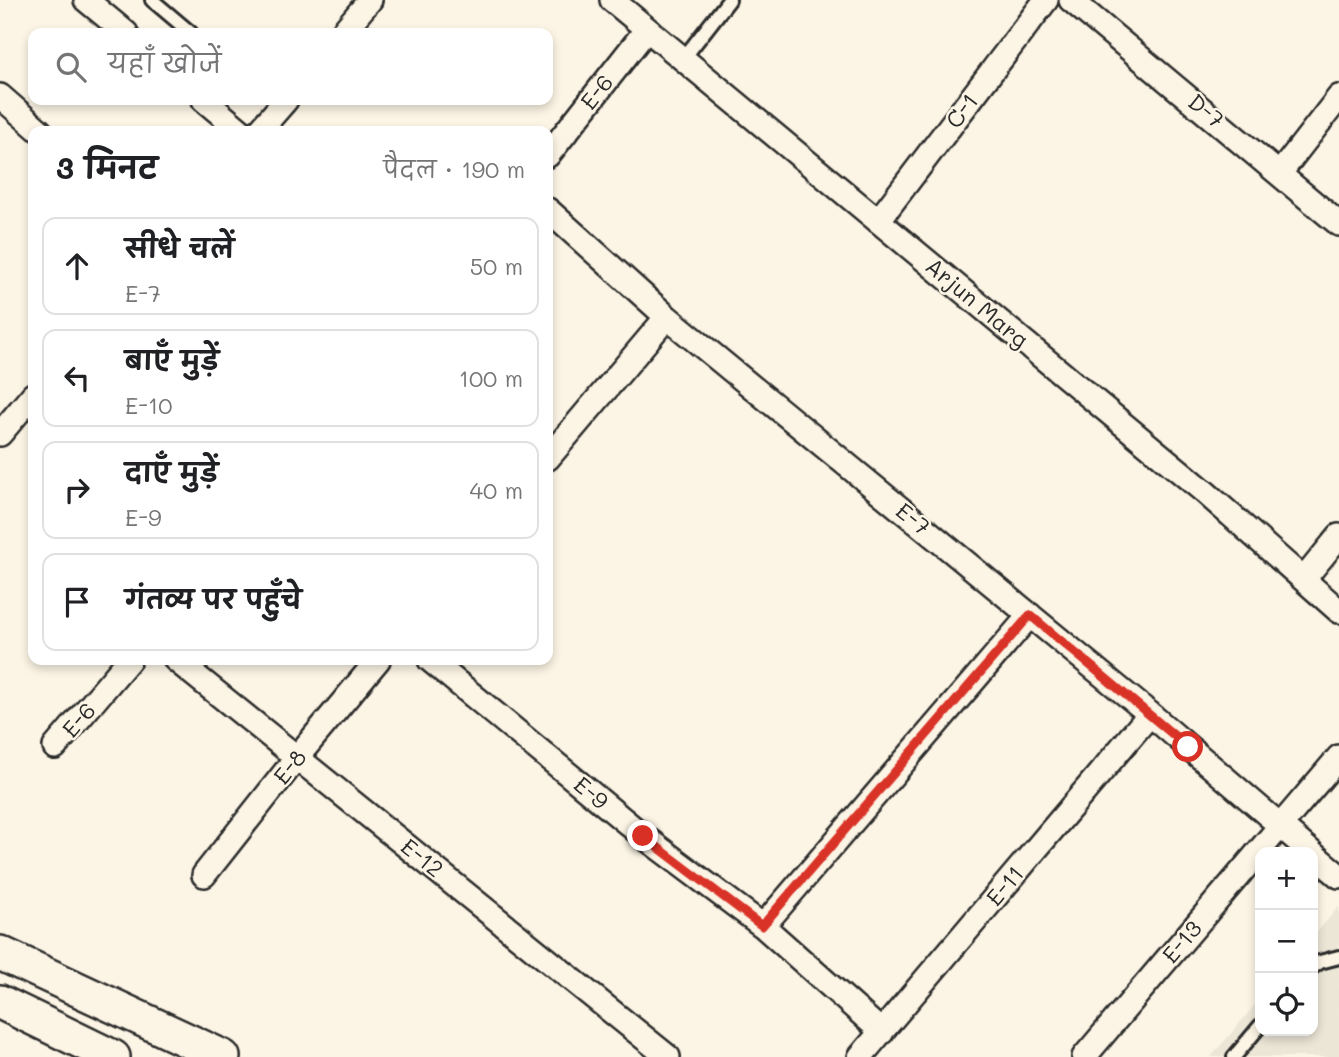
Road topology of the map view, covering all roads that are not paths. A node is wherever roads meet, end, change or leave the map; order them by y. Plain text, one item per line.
1 (86, 0) edge
2 (152, 0) edge
3 (370, 0) edge
4 (612, 0) edge
5 (729, 0) edge
6 (1046, 0) edge
7 (1071, 0) edge
8 (120, 28) edge
9 (185, 28) edge
10 (346, 28) edge
11 (647, 29) junction
12 (683, 59) junction
13 (0, 96) edge
14 (1339, 97) edge
15 (210, 105) edge
16 (282, 105) edge
17 (34, 126) edge
18 (235, 126) edge
19 (263, 126) edge
20 (553, 149) edge
21 (1280, 173) junction
22 (553, 214) edge
23 (877, 221) junction
24 (1339, 224) edge
25 (667, 317) junction
26 (28, 400) edge
27 (1, 430) edge
28 (553, 452) edge
29 (1339, 536) edge
30 (1304, 579) junction
31 (1339, 611) edge
32 (1030, 615) junction
33 (126, 665) edge
34 (182, 665) edge
35 (373, 665) edge
36 (436, 665) edge
37 (1150, 714) junction
38 (55, 747) dead end
39 (298, 756) junction
40 (1339, 757) edge
41 (1280, 827) junction
42 (1305, 847) edge
43 (1318, 858) edge
44 (204, 876) dead end
45 (1339, 876) edge
46 (762, 926) junction
47 (0, 953) edge
48 (1339, 957) edge
49 (1318, 963) edge
50 (0, 1002) edge
51 (883, 1032) junction
52 (1255, 1032) edge
53 (113, 1057) edge
54 (223, 1057) edge
55 (668, 1057) edge
56 (860, 1057) edge
57 (1083, 1057) edge
58 (1234, 1057) edge

1 - 8 street
2 - 9 lane
3 - 10 street
4 - 11 street, Arjun Marg
5 - 12 lane
6 - 23 street, C-1
7 - 21 street, D-7
11 - 12 street, Arjun Marg
11 - 20 street, E-6
12 - 23 street, Arjun Marg
13 - 17 street
14 - 21 street
15 - 18 street
16 - 19 street
21 - 24 street, D-7
22 - 25 street, E-7
23 - 30 street, Arjun Marg
25 - 28 street
25 - 32 street, E-7
26 - 27 street
29 - 30 street
30 - 31 street, Arjun Marg
32 - 37 street, E-7
32 - 46 street
33 - 38 street, E-6
34 - 39 street, E-12
35 - 39 street, E-8
36 - 46 street, E-9
37 - 41 street, E-7
37 - 51 street, E-11
39 - 44 street, E-8
39 - 55 street, E-12
40 - 41 street, E-13
41 - 42 street, E-7
41 - 57 street, E-13
43 - 45 street, E-7
46 - 51 street, E-9
47 - 54 main road
48 - 49 lane
50 - 53 main road
51 - 56 street, E-11
52 - 58 lane

